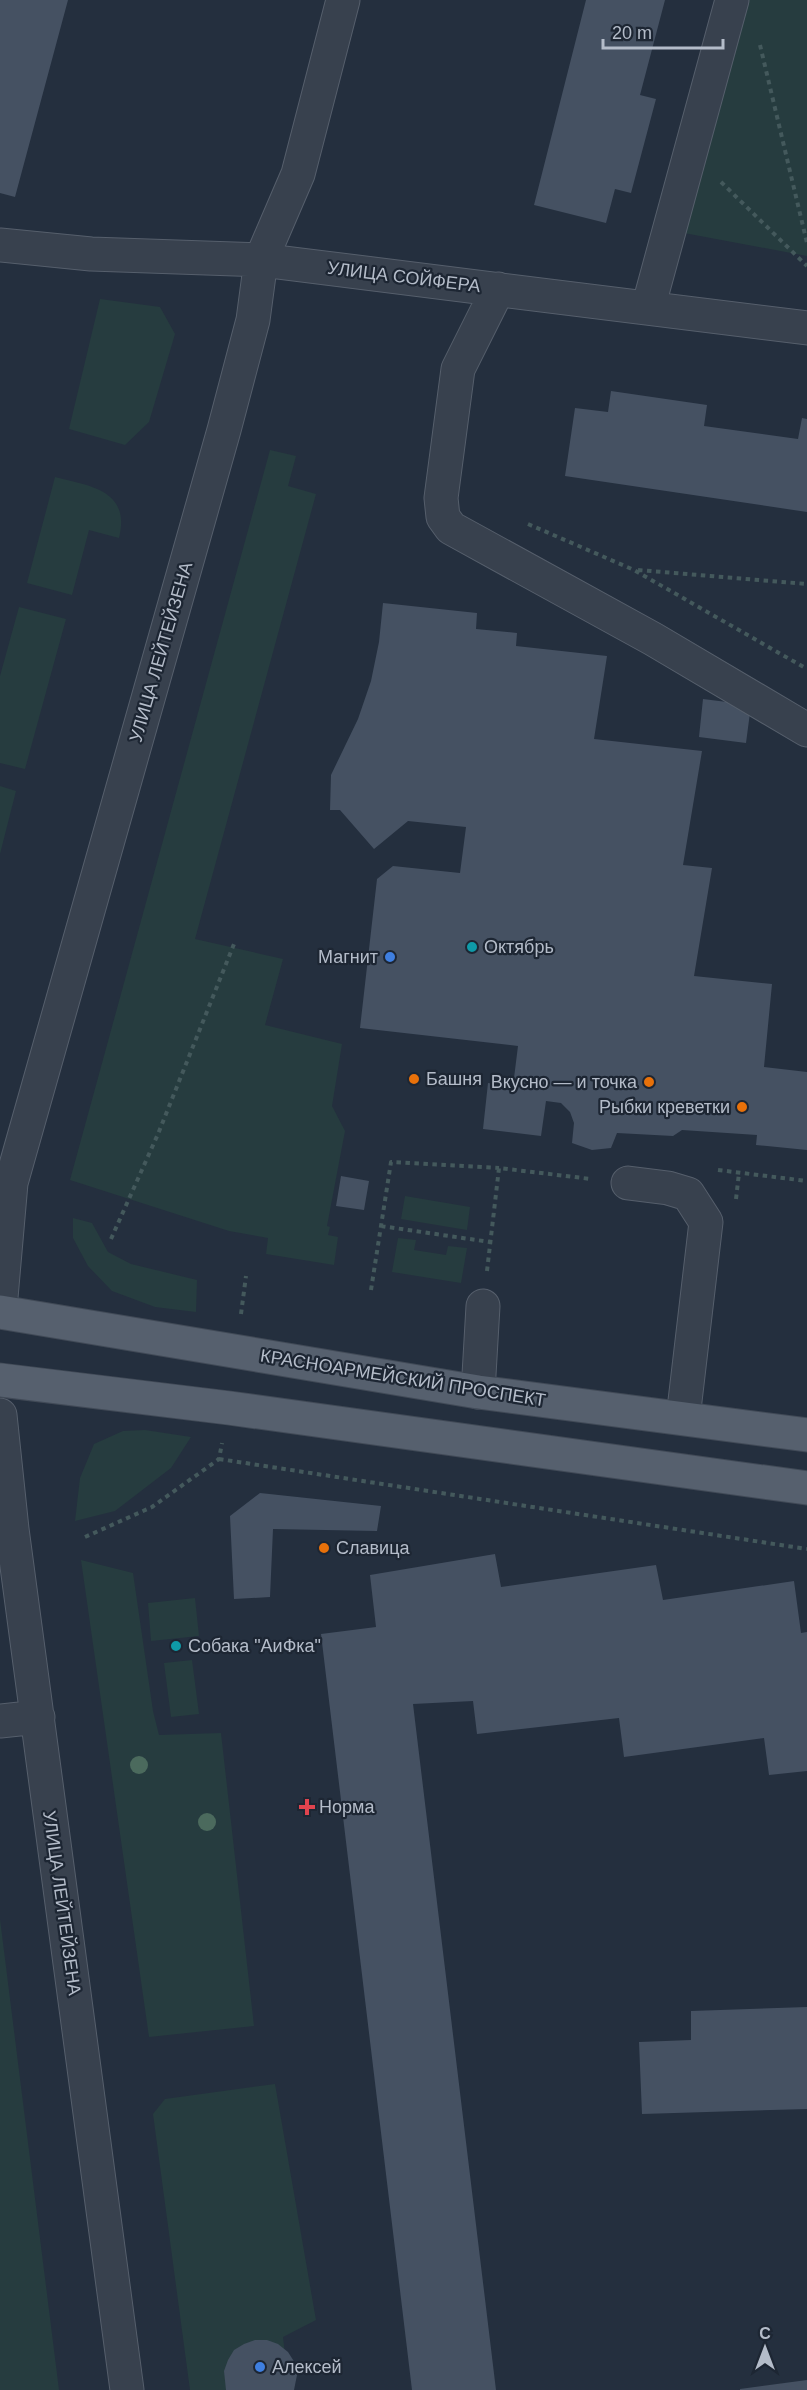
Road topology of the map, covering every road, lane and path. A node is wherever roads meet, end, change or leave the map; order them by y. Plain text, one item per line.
1 (343, 0) edge
2 (732, 0) edge
3 (757, 35) dead end
4 (690, 152) junction
5 (807, 243) edge
6 (0, 245) edge
7 (261, 260) junction
8 (807, 266) edge
9 (498, 289) junction
10 (648, 308) junction
11 (807, 327) edge
12 (527, 524) dead end
13 (634, 570) junction
14 (807, 584) edge
15 (807, 669) edge
16 (807, 730) edge
17 (234, 944) dead end
18 (499, 1168) junction
19 (807, 1181) edge
20 (628, 1183) joint
21 (688, 1194) junction
22 (381, 1226) junction
23 (111, 1239) dead end
24 (490, 1242) junction
25 (370, 1290) dead end
26 (483, 1306) joint
27 (0, 1310) edge
28 (0, 1380) edge
29 (478, 1392) junction
30 (0, 1415) edge
31 (683, 1418) junction
32 (807, 1435) edge
33 (807, 1488) edge
34 (85, 1537) dead end
35 (807, 1549) edge
36 (38, 1717) junction
37 (0, 1721) edge
38 (127, 2390) edge

1 - 7 street, УЛИЦА ЛЕЙТЕЙЗЕНА
2 - 4 street
3 - 5 path
4 - 8 path
4 - 10 street
6 - 7 street, УЛИЦА СОЙФЕРА
7 - 9 street, УЛИЦА СОЙФЕРА
7 - 27 street, УЛИЦА ЛЕЙТЕЙЗЕНА
9 - 10 street, УЛИЦА СОЙФЕРА
9 - 16 street
10 - 11 street, УЛИЦА СОЙФЕРА
12 - 13 path
13 - 14 path
13 - 15 path
17 - 23 path
18 - 20 path
18 - 22 path
18 - 24 path
19 - 21 path
20 - 21 street
21 - 31 street
22 - 24 path
22 - 25 path
24 - 26 path
26 - 29 street
27 - 29 main road, КРАСНОАРМЕЙСКИЙ ПРОСПЕКТ
28 - 33 main road
29 - 31 main road, КРАСНОАРМЕЙСКИЙ ПРОСПЕКТ
30 - 36 street, УЛИЦА ЛЕЙТЕЙЗЕНА
31 - 32 main road, КРАСНОАРМЕЙСКИЙ ПРОСПЕКТ
34 - 35 path
36 - 37 street
36 - 38 street, УЛИЦА ЛЕЙТЕЙЗЕНА

